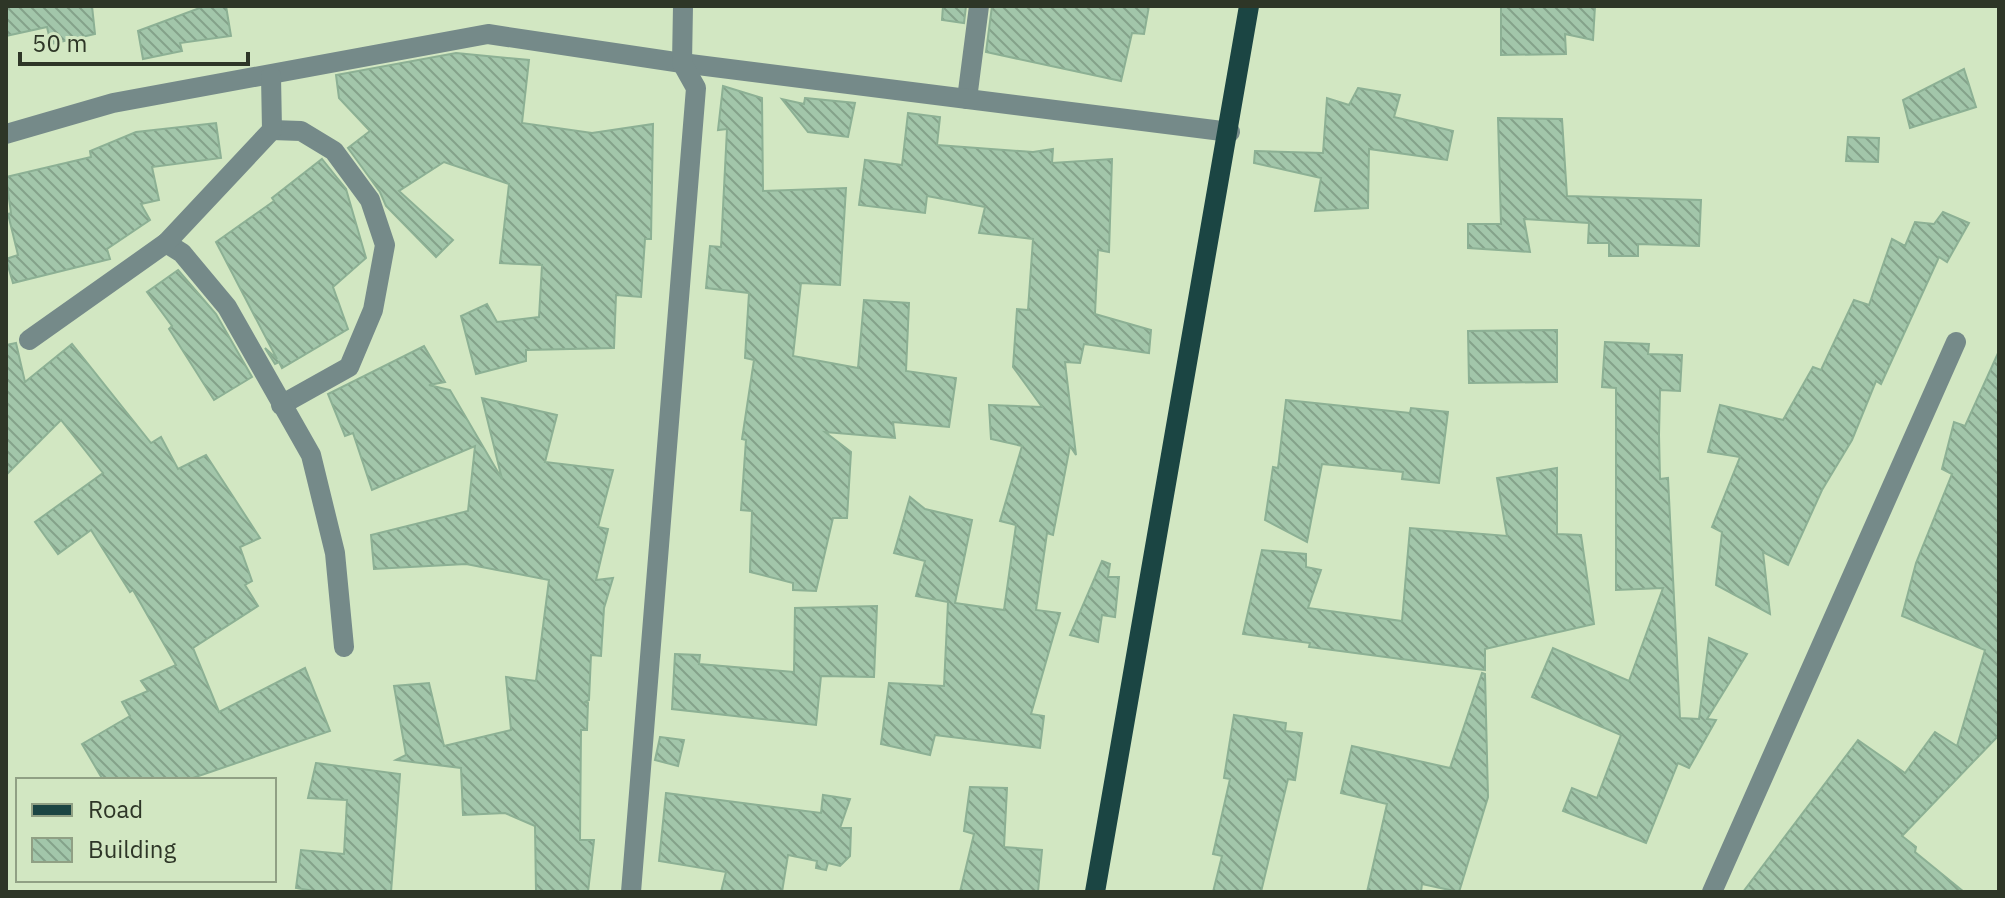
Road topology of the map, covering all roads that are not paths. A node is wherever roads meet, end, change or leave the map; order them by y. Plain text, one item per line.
1 (683, 6) edge
2 (979, 6) edge
3 (1249, 6) edge
4 (682, 63) junction
5 (271, 76) junction
6 (967, 99) junction
7 (272, 130) junction
8 (1230, 132) junction
9 (6, 134) edge
10 (166, 243) junction
11 (29, 340) dead end
12 (1956, 342) dead end
13 (281, 405) junction
14 (344, 647) dead end
15 (631, 892) edge
16 (1095, 892) edge
17 (1712, 892) edge

1 - 4 street
2 - 6 street
3 - 8 main road
4 - 5 street
4 - 6 street
4 - 15 street
5 - 7 street
5 - 9 street
6 - 8 street
7 - 10 street
7 - 13 street
8 - 16 main road
10 - 11 street
10 - 13 street
12 - 17 street
13 - 14 street

